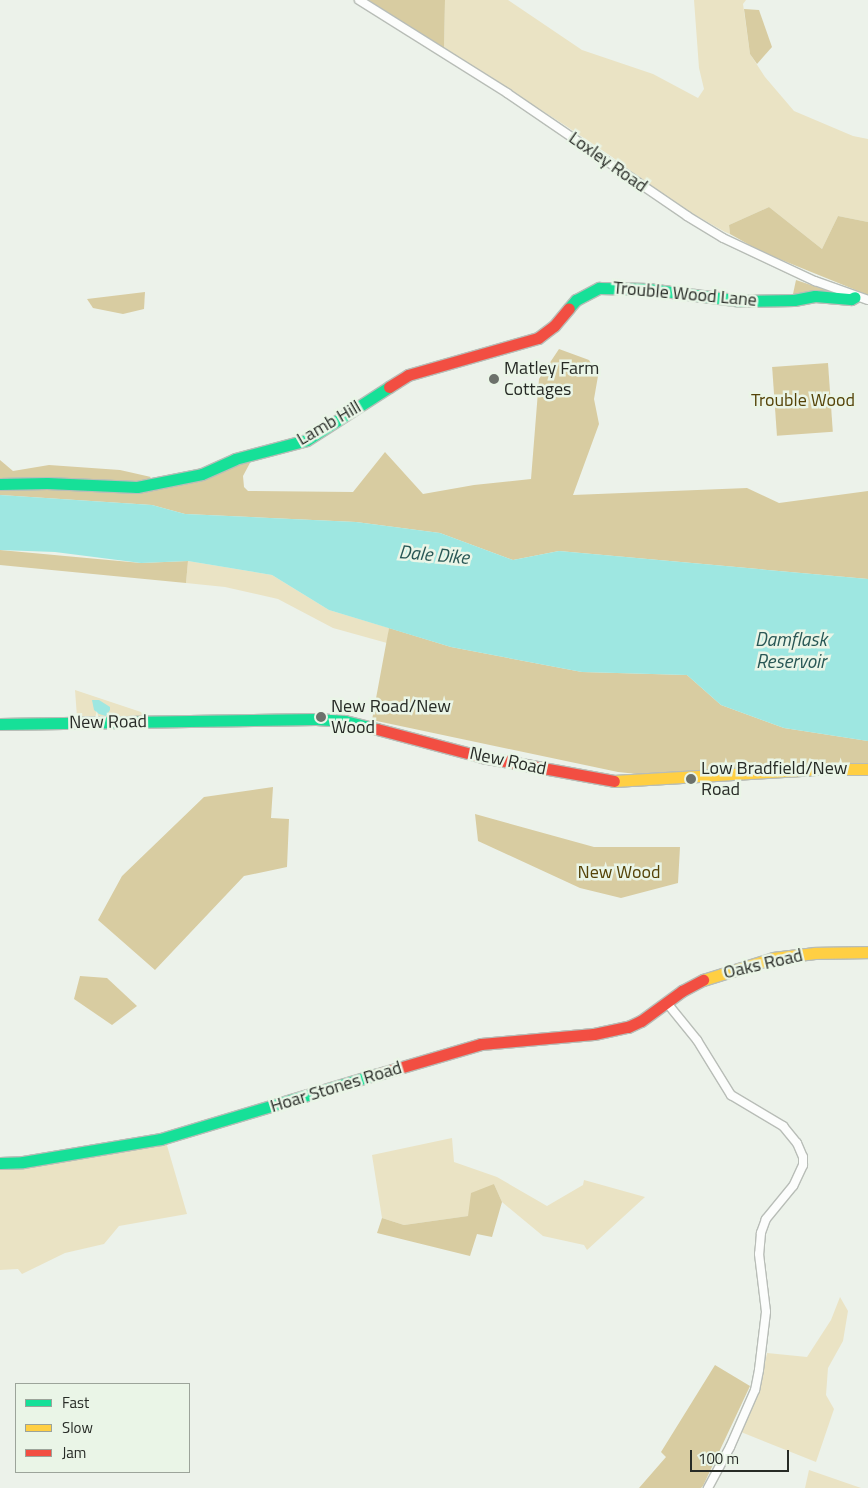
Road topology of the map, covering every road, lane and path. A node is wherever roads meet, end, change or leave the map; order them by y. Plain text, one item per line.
1 (359, 0) edge
2 (855, 297) junction
3 (576, 300) joint
4 (868, 300) edge
5 (0, 484) edge
6 (0, 724) edge
7 (868, 769) edge
8 (868, 952) edge
9 (666, 1003) junction
10 (0, 1163) edge
11 (708, 1488) edge

1 - 2 street, Loxley Road
2 - 3 street, Trouble Wood Lane
2 - 4 street, Loxley Road
3 - 5 street, Lamb Hill
6 - 7 street, New Road
8 - 9 street, Oaks Road
9 - 10 street, Hoar Stones Road
9 - 11 street

